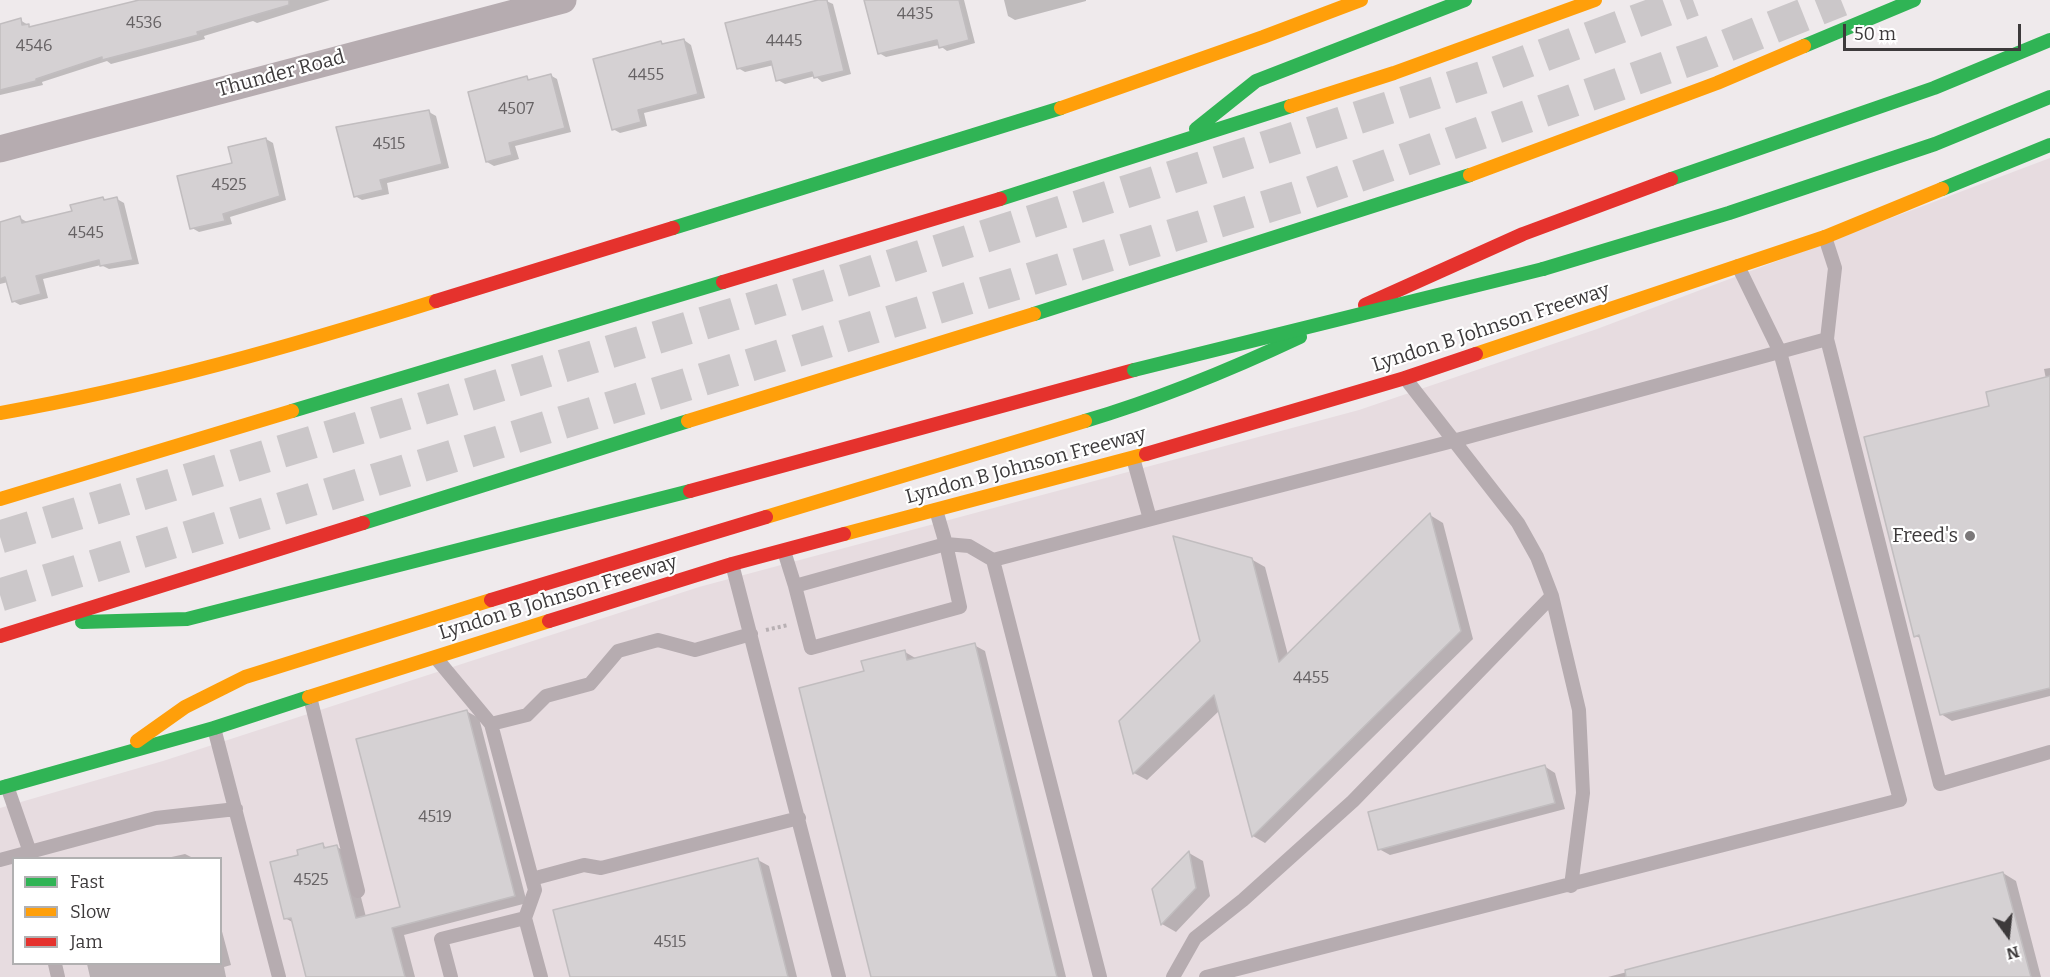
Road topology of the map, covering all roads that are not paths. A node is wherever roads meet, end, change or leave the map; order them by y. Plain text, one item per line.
1 (563, 0) edge
2 (1361, 0) edge
3 (1466, 0) edge
4 (1595, 0) edge
5 (1914, 0) edge
6 (2050, 39) edge
7 (2050, 97) edge
8 (1182, 140) junction
9 (2050, 145) edge
10 (0, 148) edge
11 (1825, 237) junction
12 (1738, 266) junction
13 (1827, 339) junction
14 (1780, 352) junction
15 (1405, 378) junction
16 (0, 413) edge
17 (1453, 441) junction
18 (1133, 458) junction
19 (0, 499) edge
20 (936, 510) junction
21 (1150, 519) junction
22 (945, 544) junction
23 (784, 551) junction
24 (993, 560) junction
25 (732, 564) junction
26 (795, 586) junction
27 (1552, 596) junction
28 (45, 623) junction
29 (751, 634) junction
30 (0, 636) edge
31 (434, 656) junction
32 (310, 697) junction
33 (491, 724) junction
34 (214, 728) junction
35 (121, 752) junction
36 (2050, 752) edge
37 (4, 787) edge
38 (236, 809) junction
39 (799, 818) junction
40 (31, 855) edge
41 (532, 879) junction
42 (1571, 886) junction
43 (358, 891) dead end
44 (525, 918) junction
45 (279, 977) edge
46 (451, 977) edge
47 (541, 977) edge
48 (839, 977) edge
49 (1100, 977) edge
50 (1173, 977) edge
51 (1206, 977) edge

1 - 10 street, Thunder Road
2 - 16 main road
3 - 8 main road
4 - 8 main road
5 - 28 main road
6 - 35 main road
7 - 28 main road, bridge
8 - 19 main road
9 - 11 main road, Lyndon B Johnson Freeway
11 - 12 main road, Lyndon B Johnson Freeway
11 - 13 lane
12 - 14 lane
12 - 15 main road, Lyndon B Johnson Freeway
13 - 14 lane
13 - 36 lane
14 - 17 lane
14 - 42 lane
15 - 17 lane
15 - 18 main road, Lyndon B Johnson Freeway
17 - 21 lane
17 - 27 lane
18 - 20 main road, Lyndon B Johnson Freeway
18 - 21 lane
20 - 22 lane
20 - 23 main road, Lyndon B Johnson Freeway
21 - 24 lane
22 - 24 lane
22 - 26 lane
22 - 26 lane
23 - 25 main road, Lyndon B Johnson Freeway
23 - 26 lane
24 - 49 lane
25 - 29 lane
25 - 31 main road, Lyndon B Johnson Freeway
27 - 42 lane
27 - 50 lane
28 - 30 main road
29 - 33 lane
29 - 39 lane
31 - 32 main road, Lyndon B Johnson Freeway
31 - 33 lane
32 - 34 main road, Lyndon B Johnson Freeway
32 - 43 lane
33 - 41 lane
34 - 35 main road, Lyndon B Johnson Freeway
34 - 38 lane
35 - 37 main road, Lyndon B Johnson Freeway
37 - 40 lane
38 - 40 lane
38 - 45 lane
39 - 41 lane
39 - 48 lane
41 - 44 lane
42 - 51 lane
44 - 46 lane
44 - 47 lane

